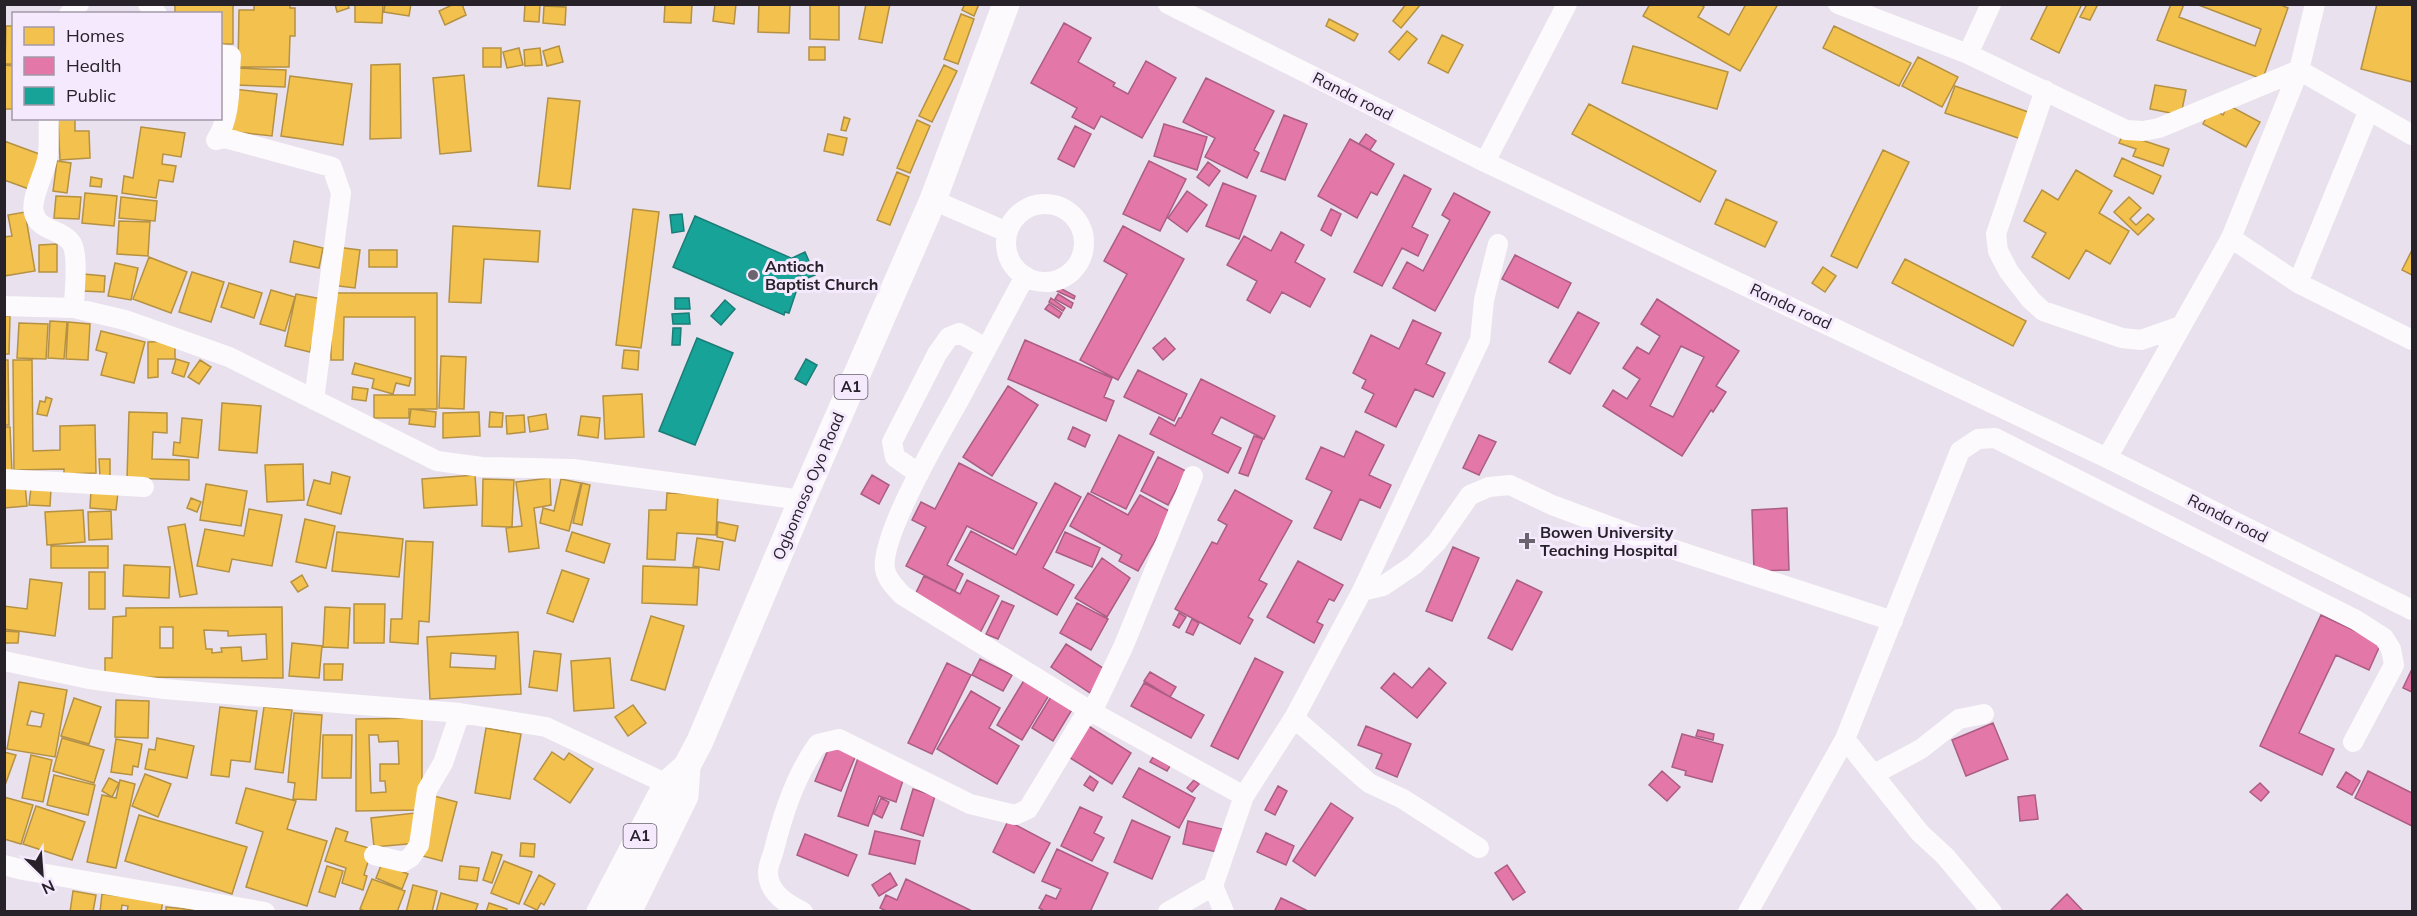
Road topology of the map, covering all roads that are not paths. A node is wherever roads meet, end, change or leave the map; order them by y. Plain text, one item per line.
1 (1006, 4) edge
2 (1168, 4) edge
3 (1567, 4) edge
4 (1838, 4) edge
5 (1991, 4) edge
6 (2315, 4) edge
7 (222, 54) edge
8 (1968, 54) junction
9 (2298, 70) junction
10 (2044, 90) junction
11 (2369, 110) junction
12 (49, 120) edge
13 (2412, 135) edge
14 (1485, 162) junction
15 (933, 200) junction
16 (1007, 232) junction
17 (2231, 238) junction
18 (1498, 244) dead end
19 (1025, 276) junction
20 (2298, 283) junction
21 (4, 306) edge
22 (74, 308) junction
23 (2181, 326) junction
24 (2412, 340) edge
25 (987, 348) junction
26 (314, 400) junction
27 (2107, 458) junction
28 (919, 474) junction
29 (1193, 476) dead end
30 (4, 478) edge
31 (144, 487) dead end
32 (802, 500) junction
33 (1362, 591) junction
34 (2412, 610) edge
35 (1893, 621) junction
36 (4, 661) edge
37 (1092, 711) junction
38 (460, 713) junction
39 (1984, 714) dead end
40 (1294, 718) junction
41 (1845, 739) junction
42 (2353, 742) dead end
43 (1874, 774) junction
44 (676, 790) junction
45 (1244, 796) junction
46 (1479, 848) dead end
47 (374, 855) dead end
48 (4, 865) edge
49 (1213, 886) junction
50 (265, 912) edge
51 (600, 912) edge
52 (628, 912) edge
53 (803, 912) edge
54 (1168, 912) edge
55 (1224, 912) edge
56 (1748, 912) edge
57 (1992, 912) edge

1 - 15 highway, Ogbomoso Oyo Road / A1
2 - 14 street, Randa road
3 - 14 street
4 - 8 street
5 - 8 street
6 - 9 street
7 - 26 street
8 - 10 street
9 - 10 street
9 - 11 street
9 - 17 street
10 - 23 street
11 - 13 street
11 - 20 street
12 - 22 street
14 - 27 street, Randa road
15 - 16 street
15 - 32 highway, Ogbomoso Oyo Road / A1
16 - 19 street
16 - 19 street
17 - 20 street
17 - 23 street
18 - 33 street
19 - 25 street
20 - 24 street
21 - 22 street
22 - 26 street
23 - 27 street
25 - 28 street
25 - 28 street
26 - 32 street
27 - 34 street, Randa road
28 - 37 street
29 - 37 street
30 - 31 street
32 - 44 highway, Ogbomoso Oyo Road / A1
33 - 35 street
33 - 40 street
35 - 41 street
35 - 42 street
36 - 38 street
37 - 45 street
37 - 53 street
38 - 44 street
38 - 47 street
39 - 43 street
40 - 45 street
40 - 46 street
41 - 43 street
41 - 56 street
43 - 57 street
44 - 51 highway, Ogbomoso Oyo Road / A1
44 - 52 highway, Ogbomoso Oyo Road / A1
45 - 49 street
48 - 50 street
49 - 54 street
49 - 55 street

